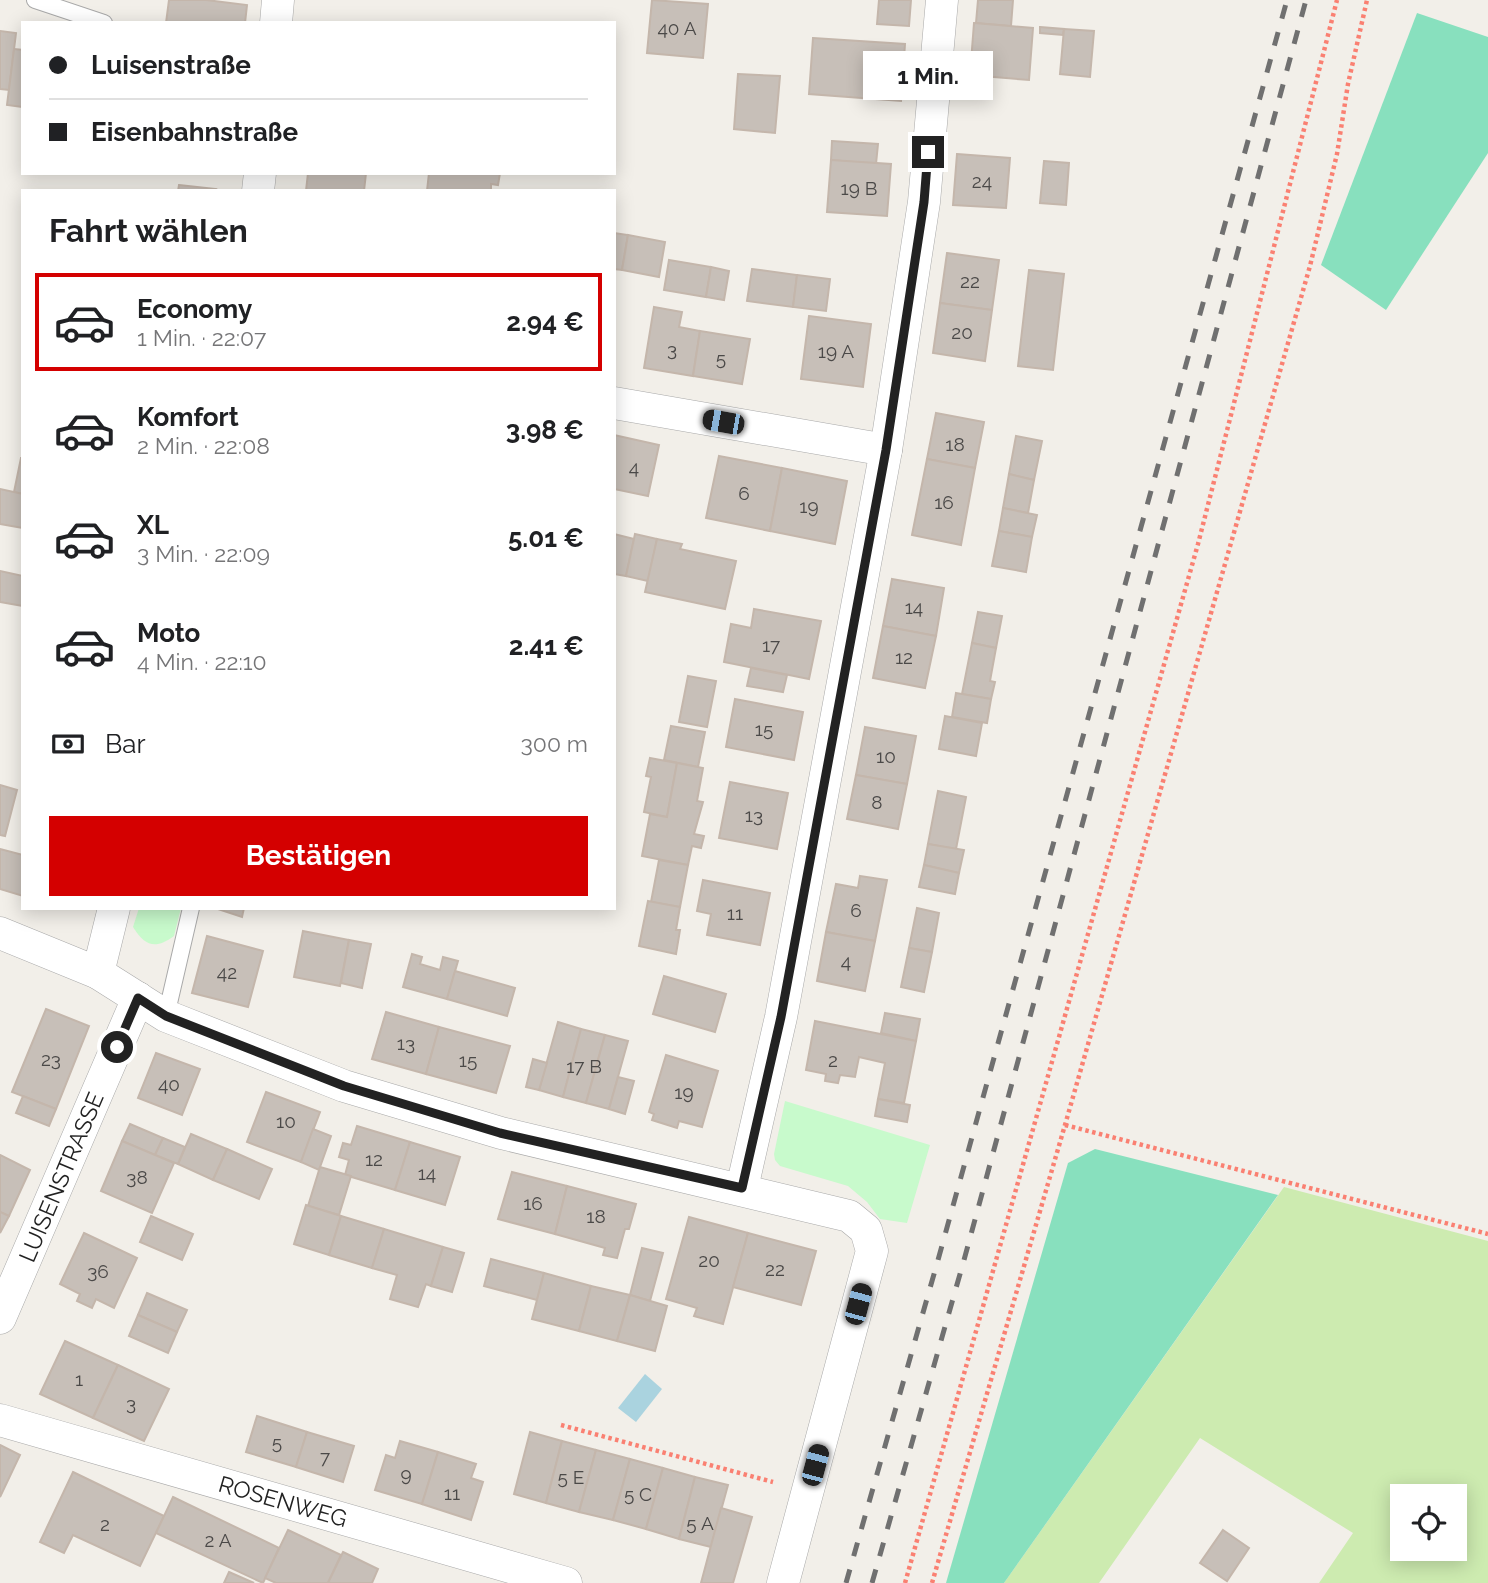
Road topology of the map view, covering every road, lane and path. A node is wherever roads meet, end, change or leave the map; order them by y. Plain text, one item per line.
1 (35, 0) edge
2 (278, 0) edge
3 (942, 0) edge
4 (1337, 0) edge
5 (1367, 0) edge
6 (98, 21) edge
7 (276, 21) edge
8 (616, 403) edge
9 (886, 450) junction
10 (113, 910) edge
11 (191, 910) edge
12 (0, 933) edge
13 (97, 973) junction
14 (138, 998) junction
15 (166, 1016) junction
16 (1066, 1125) junction
17 (742, 1188) junction
18 (1488, 1234) edge
19 (0, 1318) edge
20 (0, 1420) edge
21 (561, 1425) dead end
22 (807, 1491) junction
23 (566, 1583) edge
24 (783, 1583) edge
25 (905, 1583) edge
26 (932, 1583) edge

1 - 6 lane
2 - 7 street
3 - 9 street
4 - 25 path
5 - 16 path
8 - 9 street
9 - 17 street
10 - 13 street
11 - 15 lane
12 - 13 street
13 - 14 street
14 - 15 street
14 - 19 street, LUISENSTRASSE
15 - 17 street
16 - 18 path
16 - 26 path
17 - 22 street
20 - 23 street, ROSENWEG
21 - 22 path
22 - 24 street

